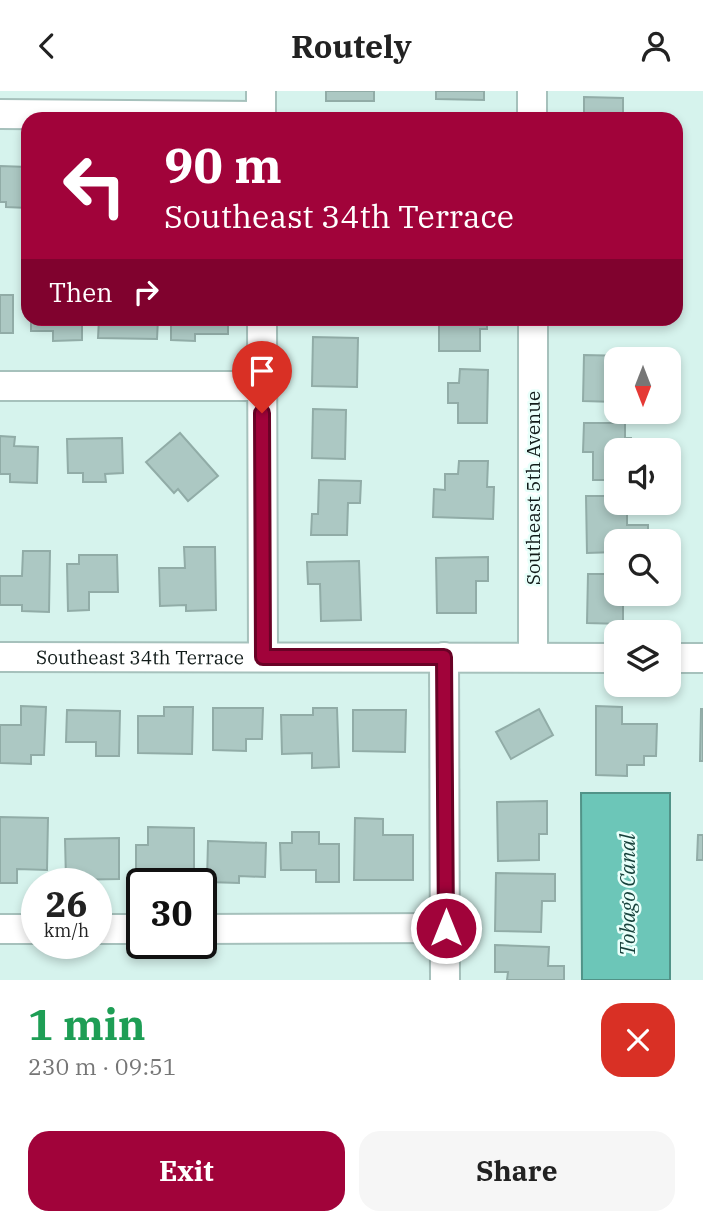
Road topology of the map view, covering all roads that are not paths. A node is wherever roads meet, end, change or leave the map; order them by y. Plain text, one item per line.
1 (532, 91) edge
2 (261, 109) edge
3 (104, 112) edge
4 (532, 112) edge
5 (0, 114) edge
6 (21, 114) edge
7 (262, 326) edge
8 (533, 326) edge
9 (0, 386) edge
10 (262, 386) junction
11 (0, 657) edge
12 (263, 657) junction
13 (444, 657) junction
14 (533, 657) junction
15 (604, 658) edge
16 (681, 658) edge
17 (703, 659) edge
18 (446, 928) junction
19 (0, 929) edge
20 (21, 929) edge
21 (217, 929) edge
22 (446, 980) edge

1 - 4 street
2 - 3 street
5 - 6 street
7 - 10 street
8 - 14 street, Southeast 5th Avenue
9 - 10 street
10 - 12 street
11 - 12 street, Southeast 34th Terrace
12 - 13 street, Southeast 34th Terrace
13 - 14 street, Southeast 34th Terrace
13 - 18 street
14 - 15 street, Southeast 34th Terrace
16 - 17 street
18 - 21 street
18 - 22 street
19 - 20 street

